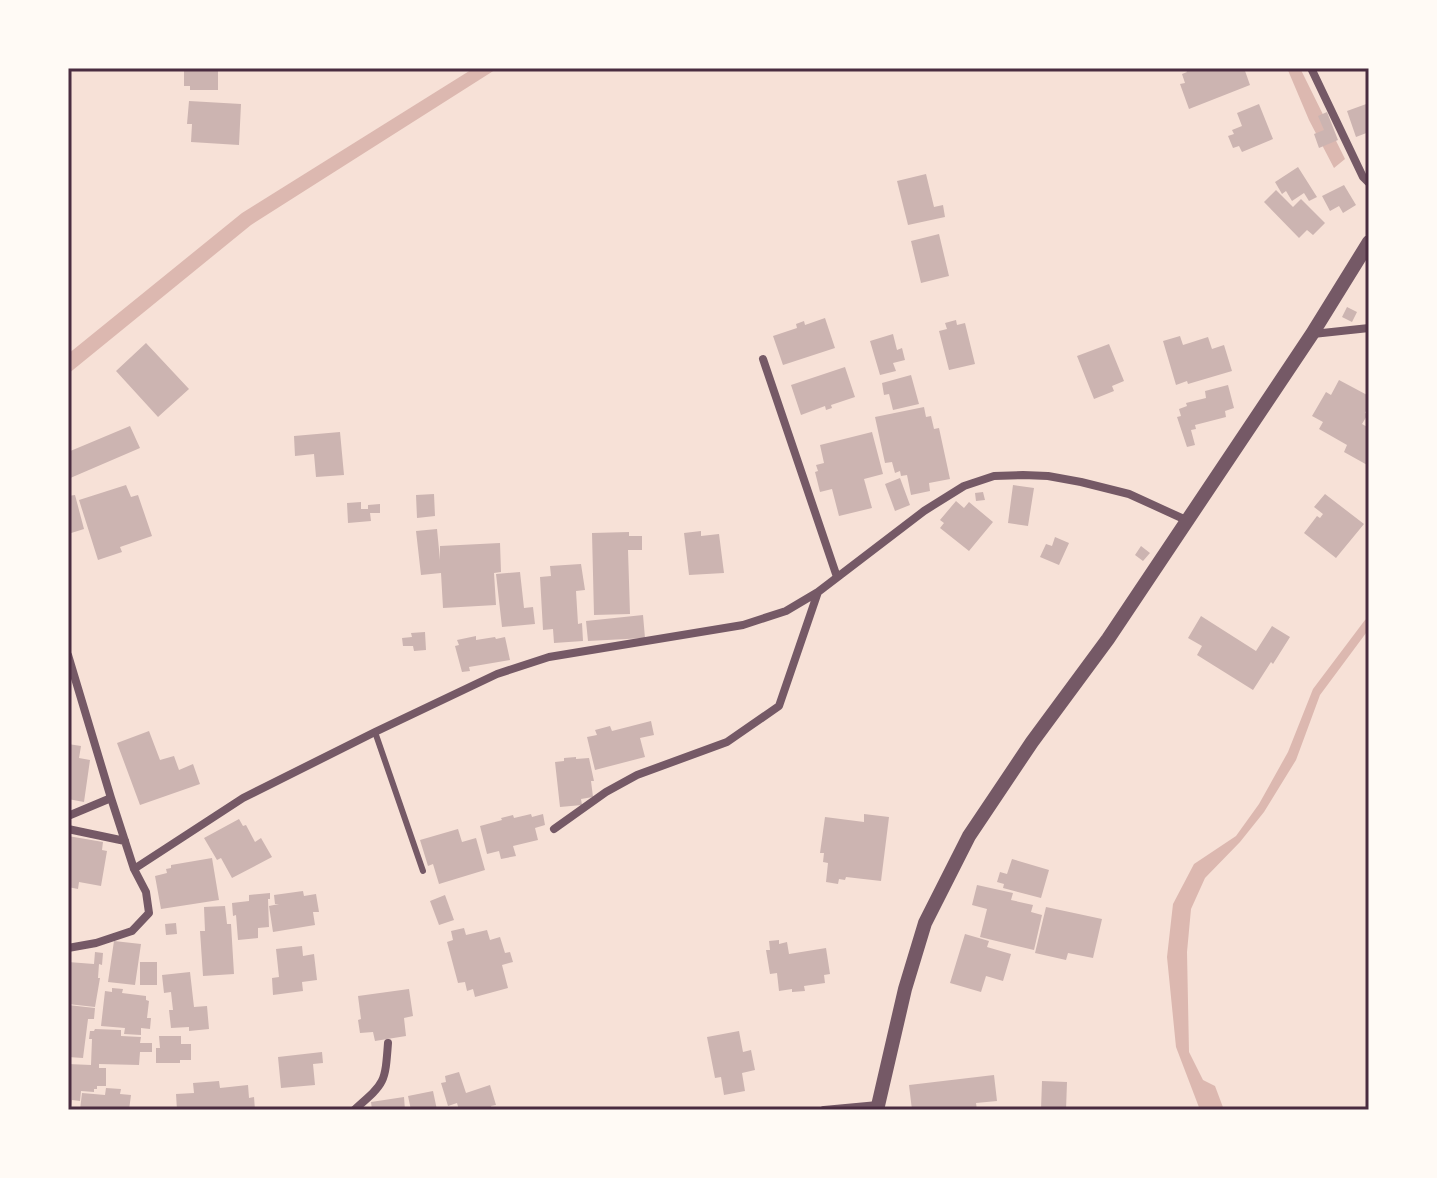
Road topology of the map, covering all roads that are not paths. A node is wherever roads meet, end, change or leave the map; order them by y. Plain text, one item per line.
1 (1311, 68) edge
2 (1369, 183) edge
3 (1369, 242) edge
4 (1369, 328) edge
5 (1312, 334) junction
6 (763, 359) dead end
7 (1186, 520) junction
8 (837, 577) junction
9 (818, 592) junction
10 (68, 655) edge
11 (375, 732) junction
12 (111, 798) junction
13 (68, 816) edge
14 (68, 829) edge
15 (554, 829) dead end
16 (125, 841) junction
17 (134, 869) junction
18 (423, 871) dead end
19 (68, 948) edge
20 (388, 1043) dead end
21 (877, 1108) edge
22 (354, 1110) edge
23 (824, 1110) edge

1 - 2 street
3 - 5 street
4 - 5 street
5 - 7 street
6 - 8 street
7 - 8 street
7 - 21 street
8 - 9 street
9 - 11 street
9 - 15 street
10 - 12 street
11 - 17 street
11 - 18 lane
12 - 13 street
12 - 16 street
14 - 16 street
16 - 17 street
17 - 19 street
20 - 22 street
21 - 23 street

